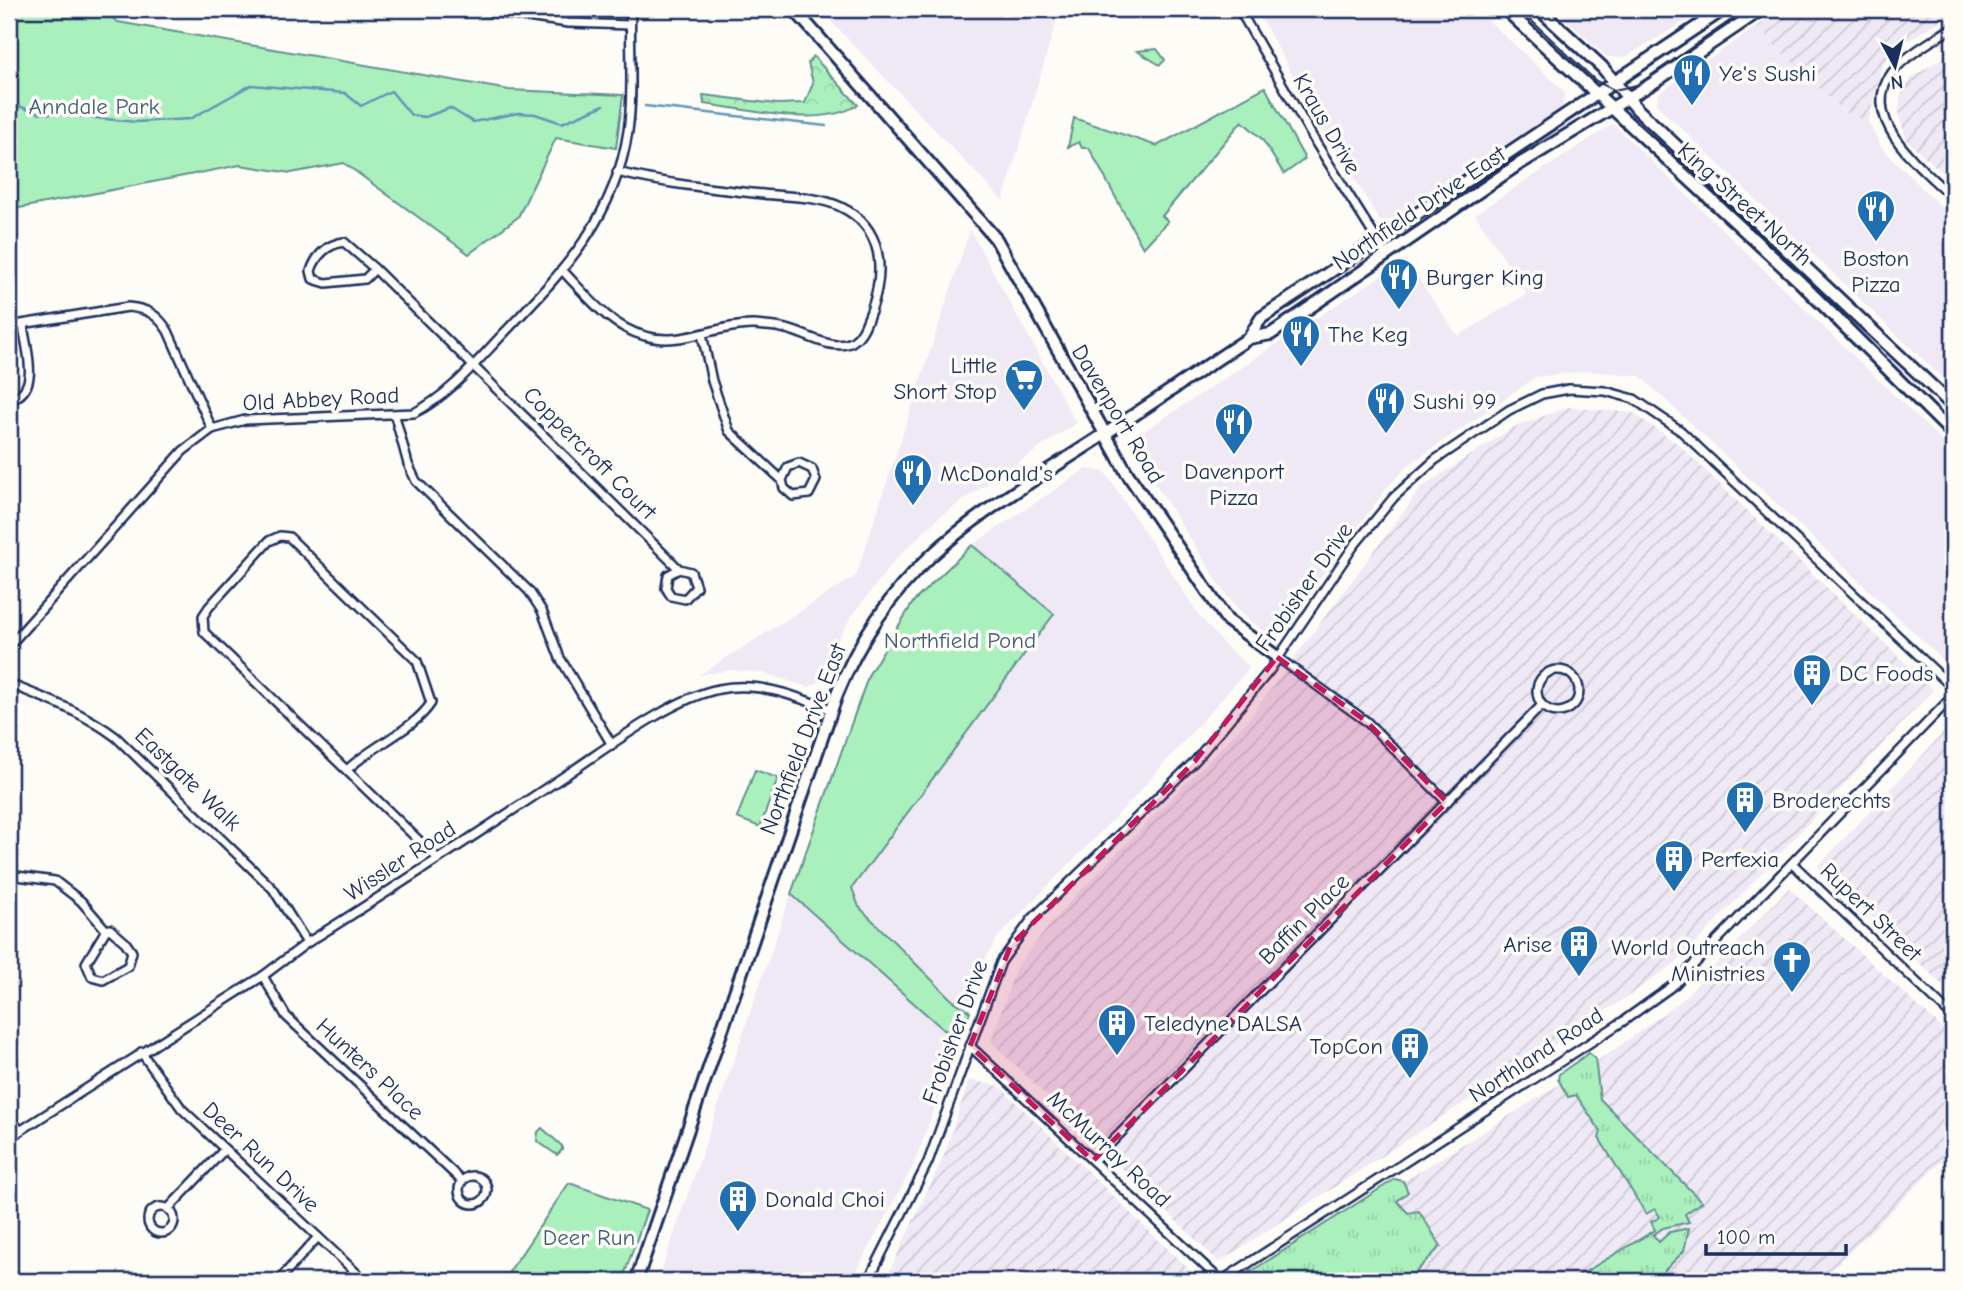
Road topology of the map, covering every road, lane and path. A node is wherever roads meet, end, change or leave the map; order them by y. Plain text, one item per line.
1 (472, 9) edge
2 (631, 9) edge
3 (794, 9) edge
4 (1239, 9) edge
5 (1505, 9) edge
6 (1539, 9) edge
7 (1724, 9) edge
8 (1762, 9) edge
9 (630, 26) junction
10 (1953, 27) edge
11 (1614, 82) junction
12 (1595, 94) junction
13 (1629, 99) junction
14 (1610, 108) junction
15 (617, 172) junction
16 (1953, 198) edge
17 (1377, 242) junction
18 (1387, 256) junction
19 (374, 269) junction
20 (563, 271) junction
21 (23, 325) junction
22 (9, 326) edge
23 (702, 334) junction
24 (1249, 338) junction
25 (474, 364) junction
26 (9, 400) edge
27 (1953, 406) edge
28 (396, 416) junction
29 (212, 429) junction
30 (1953, 434) edge
31 (1104, 435) junction
32 (782, 480) junction
33 (679, 569) junction
34 (9, 646) edge
35 (1277, 657) junction
36 (9, 684) edge
37 (1953, 688) edge
38 (1953, 696) edge
39 (1542, 705) junction
40 (832, 710) junction
41 (612, 745) junction
42 (347, 770) junction
43 (1447, 802) junction
44 (438, 859) junction
45 (1793, 864) junction
46 (9, 875) edge
47 (106, 930) junction
48 (307, 943) junction
49 (263, 976) junction
50 (1953, 1017) edge
51 (970, 1046) junction
52 (141, 1052) junction
53 (9, 1118) edge
54 (20, 1130) junction
55 (9, 1138) edge
56 (225, 1150) junction
57 (1093, 1161) junction
58 (462, 1181) junction
59 (168, 1209) dead end
60 (318, 1237) junction
61 (9, 1274) edge
62 (17, 1281) edge
63 (278, 1281) edge
64 (365, 1281) edge
65 (636, 1281) edge
66 (868, 1281) edge
67 (1221, 1281) edge

1 - 9 street
2 - 9 street, Old Abbey Road
3 - 31 main road, Davenport Road
4 - 17 street, Kraus Drive
5 - 12 main road, King Street North
6 - 11 main road, King Street North
7 - 11 main road, Northfield Drive East
8 - 13 main road, Northfield Drive East
9 - 15 street, Old Abbey Road
10 - 16 street
11 - 12 main road, Northfield Drive East
11 - 13 main road, King Street North
12 - 14 main road, King Street North
12 - 17 main road, Northfield Drive East
13 - 14 main road, Northfield Drive East
13 - 27 main road, King Street North
14 - 18 main road, Northfield Drive East
14 - 30 main road, King Street North
15 - 20 street, Old Abbey Road
15 - 23 street
17 - 18 street, Kraus Drive
17 - 24 main road, Northfield Drive East
18 - 24 main road, Northfield Drive East
19 - 19 street, Coppercroft Court
19 - 25 street, Coppercroft Court
20 - 23 street
20 - 25 street, Old Abbey Road
21 - 22 street
21 - 26 street
21 - 29 street
23 - 32 street
24 - 31 main road, Northfield Drive East
25 - 28 street, Old Abbey Road
25 - 33 street, Coppercroft Court
28 - 29 street, Old Abbey Road
28 - 41 street
29 - 34 street, Old Abbey Road
31 - 35 main road, Davenport Road
31 - 40 main road, Northfield Drive East
32 - 32 street
33 - 33 street, Coppercroft Court
35 - 37 street, Frobisher Drive
35 - 43 street, Davenport Road
35 - 51 street, Frobisher Drive
36 - 48 street, Eastgate Walk
38 - 45 street, Northland Road
39 - 39 street
39 - 43 street, Baffin Place
40 - 41 street, Wissler Road
40 - 65 main road, Northfield Drive East
41 - 44 street, Wissler Road
42 - 42 street
42 - 44 street
43 - 57 street, Baffin Place
44 - 48 street, Wissler Road
45 - 50 street, Rupert Street
45 - 67 street, Northland Road
46 - 47 street
47 - 47 street
48 - 49 street, Wissler Road
49 - 52 street, Wissler Road
49 - 58 street, Hunters Place
51 - 57 street, McMurray Road
51 - 66 street, Frobisher Drive
52 - 54 street, Wissler Road
52 - 56 street, Deer Run Drive
53 - 54 street
54 - 55 street, Wissler Road
56 - 59 street
56 - 60 street, Deer Run Drive
57 - 67 street, McMurray Road
58 - 58 street, Hunters Place
60 - 63 street
60 - 64 street, Deer Run Drive
61 - 62 street

